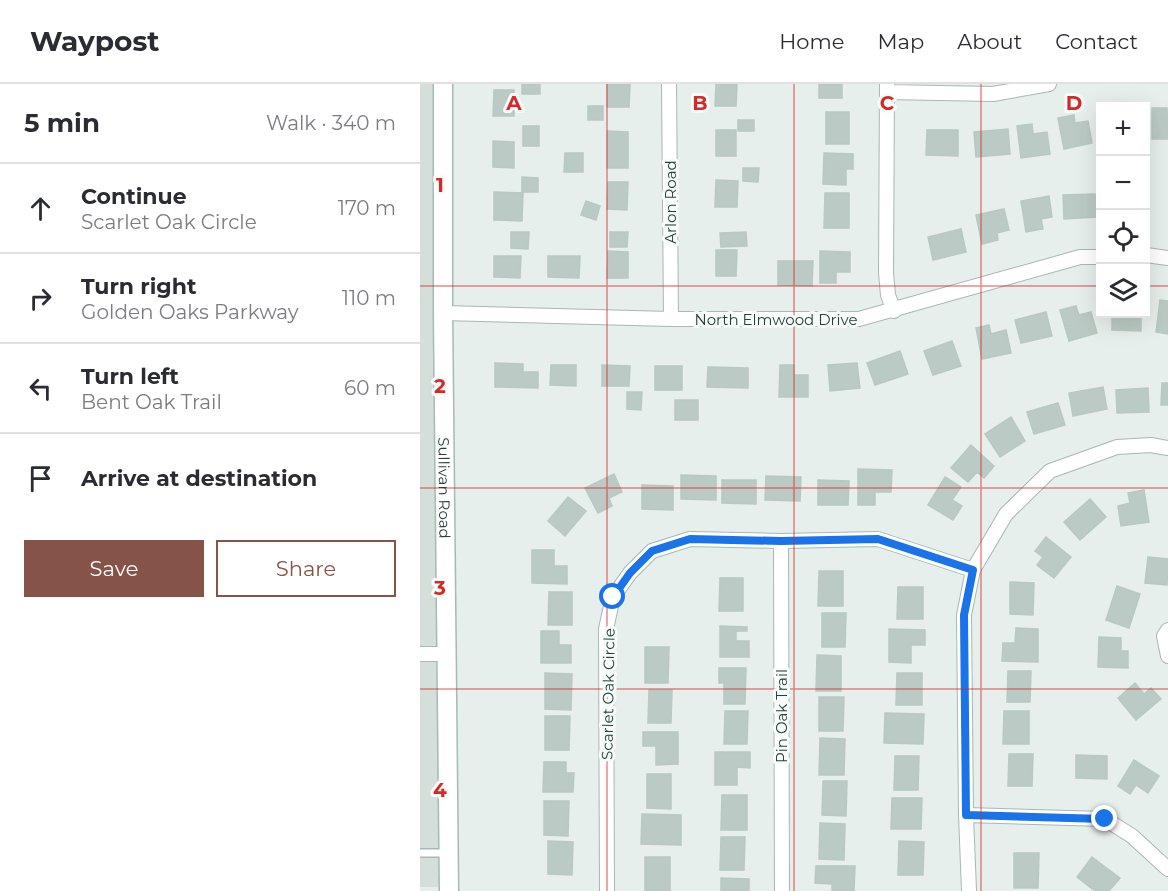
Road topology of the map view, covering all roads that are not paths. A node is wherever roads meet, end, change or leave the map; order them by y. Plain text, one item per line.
1 (443, 84) edge
2 (669, 84) edge
3 (1049, 84) edge
4 (887, 88) edge
5 (1150, 256) edge
6 (1096, 257) edge
7 (1168, 258) edge
8 (894, 310) junction
9 (443, 313) junction
10 (671, 319) junction
11 (1168, 448) edge
12 (781, 541) junction
13 (973, 570) junction
14 (1168, 630) edge
15 (420, 654) edge
16 (446, 654) junction
17 (1168, 656) edge
18 (966, 815) junction
19 (420, 853) edge
20 (448, 853) junction
21 (1168, 869) edge
22 (449, 891) edge
23 (607, 891) edge
24 (782, 891) edge
25 (969, 891) edge

1 - 9 street, Sullivan Road
2 - 10 street, Arlon Road
3 - 4 street
4 - 8 street
5 - 7 street
6 - 8 street, North Elmwood Drive
8 - 10 street, North Elmwood Drive
9 - 10 street, North Elmwood Drive
9 - 16 street, Sullivan Road
11 - 13 street
12 - 13 street, Scarlet Oak Circle
12 - 23 street, Scarlet Oak Circle
12 - 24 street, Pin Oak Trail
13 - 18 street
14 - 17 street
15 - 16 street
16 - 20 street, Sullivan Road
18 - 21 street
18 - 25 street
19 - 20 lane
20 - 22 street, Sullivan Road

